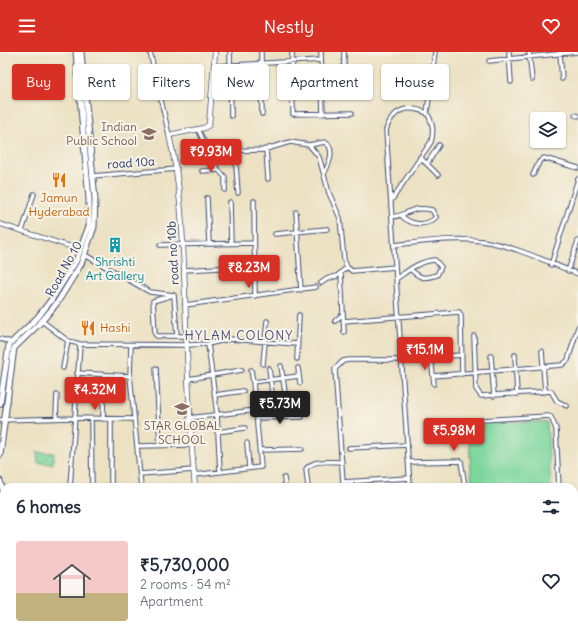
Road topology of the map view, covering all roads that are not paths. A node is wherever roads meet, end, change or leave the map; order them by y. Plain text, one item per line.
1 (76, 52) edge
2 (82, 52) edge
3 (150, 52) edge
4 (215, 52) edge
5 (230, 52) edge
6 (261, 52) edge
7 (292, 52) edge
8 (321, 52) edge
9 (344, 52) edge
10 (435, 52) edge
11 (509, 52) edge
12 (529, 52) edge
13 (578, 52) edge
14 (560, 53) junction
15 (530, 57) junction
16 (509, 59) junction
17 (321, 60) junction
18 (489, 61) dead end
19 (292, 62) junction
20 (83, 64) edge
21 (215, 64) edge
22 (230, 64) edge
23 (261, 64) joint
24 (321, 64) edge
25 (344, 64) edge
26 (562, 79) dead end
27 (532, 80) dead end
28 (511, 82) dead end
29 (212, 96) edge
30 (85, 100) edge
31 (231, 100) edge
32 (262, 100) edge
33 (322, 100) edge
34 (352, 113) dead end
35 (427, 113) junction
36 (262, 114) dead end
37 (322, 114) junction
38 (231, 116) dead end
39 (198, 129) junction
40 (169, 134) junction
41 (309, 144) junction
42 (439, 145) dead end
43 (266, 149) junction
44 (213, 151) junction
45 (235, 151) junction
46 (420, 157) junction
47 (427, 164) junction
48 (578, 168) edge
49 (177, 169) junction
50 (202, 170) dead end
51 (219, 170) junction
52 (324, 174) junction
53 (533, 174) dead end
54 (438, 175) dead end
55 (90, 176) junction
56 (268, 179) dead end
57 (578, 179) edge
58 (224, 190) dead end
59 (238, 193) dead end
60 (34, 194) dead end
61 (207, 198) dead end
62 (254, 201) dead end
63 (230, 202) dead end
64 (390, 202) junction
65 (296, 212) dead end
66 (402, 216) junction
67 (392, 217) junction
68 (0, 224) edge
69 (328, 229) dead end
70 (22, 232) junction
71 (297, 232) junction
72 (276, 234) dead end
73 (578, 241) edge
74 (231, 243) junction
75 (254, 243) junction
76 (160, 244) dead end
77 (209, 244) junction
78 (183, 245) junction
79 (394, 245) junction
80 (81, 250) junction
81 (85, 255) junction
82 (551, 265) junction
83 (254, 266) junction
84 (395, 267) junction
85 (347, 268) junction
86 (410, 269) junction
87 (184, 270) junction
88 (568, 270) junction
89 (341, 273) junction
90 (578, 274) edge
91 (396, 279) junction
92 (321, 283) dead end
93 (316, 287) dead end
94 (301, 290) junction
95 (173, 295) junction
96 (255, 296) junction
97 (185, 305) junction
98 (343, 314) junction
99 (299, 315) dead end
100 (398, 317) junction
101 (335, 320) dead end
102 (42, 321) junction
103 (267, 321) dead end
104 (343, 321) junction
105 (578, 327) edge
106 (344, 332) dead end
107 (177, 336) junction
108 (186, 336) junction
109 (474, 336) dead end
110 (0, 339) edge
111 (68, 341) junction
112 (11, 342) junction
113 (264, 342) junction
114 (80, 344) junction
115 (208, 344) junction
116 (297, 344) junction
117 (131, 345) junction
118 (186, 345) junction
119 (542, 351) dead end
120 (462, 355) junction
121 (515, 355) dead end
122 (491, 356) dead end
123 (431, 357) junction
124 (297, 359) dead end
125 (400, 360) junction
126 (262, 364) dead end
127 (281, 366) dead end
128 (543, 367) junction
129 (63, 368) dead end
130 (156, 368) dead end
131 (269, 368) dead end
132 (298, 368) dead end
133 (242, 370) dead end
134 (251, 370) dead end
135 (516, 370) junction
136 (492, 372) junction
137 (77, 373) junction
138 (475, 373) junction
139 (462, 374) junction
140 (104, 375) junction
141 (212, 375) junction
142 (130, 376) junction
143 (299, 376) junction
144 (433, 376) junction
145 (283, 378) junction
146 (188, 379) junction
147 (271, 380) junction
148 (253, 382) junction
149 (300, 383) dead end
150 (434, 384) dead end
151 (243, 391) dead end
152 (285, 392) dead end
153 (545, 392) junction
154 (517, 394) junction
155 (58, 395) dead end
156 (215, 395) junction
157 (494, 396) junction
158 (298, 399) dead end
159 (0, 404) edge
160 (567, 406) dead end
161 (256, 410) junction
162 (217, 414) junction
163 (302, 417) dead end
164 (56, 418) junction
165 (74, 418) junction
166 (103, 418) junction
167 (189, 418) junction
168 (258, 418) junction
169 (91, 419) junction
170 (110, 419) junction
171 (134, 419) junction
172 (2, 420) edge
173 (482, 420) dead end
174 (245, 428) dead end
175 (217, 432) junction
176 (247, 443) dead end
177 (160, 445) junction
178 (191, 445) junction
179 (407, 445) junction
180 (137, 446) junction
181 (349, 448) dead end
182 (302, 449) dead end
183 (260, 450) junction
184 (0, 455) edge
185 (342, 462) junction
186 (409, 462) junction
187 (249, 468) junction
188 (220, 471) junction
189 (194, 472) junction
190 (140, 474) junction
191 (284, 478) dead end
192 (409, 478) junction
193 (343, 482) joint
194 (70, 483) edge
195 (92, 483) edge
196 (110, 483) edge
197 (141, 483) edge
198 (195, 483) edge
199 (285, 483) edge
200 (308, 483) edge
201 (410, 483) edge
202 (464, 483) edge
203 (559, 483) edge

1 - 55 main road, Road No 10
2 - 20 main road, Road No 10
3 - 40 street
4 - 21 street
5 - 22 street
6 - 23 street
7 - 19 street
8 - 17 street
9 - 25 street
10 - 35 street
11 - 16 street
12 - 15 street
13 - 14 street
14 - 15 street
14 - 26 street
15 - 16 street
15 - 27 street
16 - 18 street
16 - 28 street
17 - 19 street
17 - 24 street
19 - 23 street
19 - 37 street
29 - 39 street
30 - 55 main road, Road No 10
31 - 38 street
32 - 36 street
33 - 37 street
34 - 37 street
35 - 46 street
35 - 64 street
39 - 40 street
39 - 44 street
40 - 49 street, road no 10b
41 - 43 street
41 - 52 street
41 - 52 street
42 - 47 street
43 - 45 street
43 - 56 street
44 - 45 street
44 - 51 street
45 - 59 street
46 - 47 street
46 - 64 street
47 - 54 street
48 - 53 street
49 - 55 street, road 10a
49 - 78 street, road no 10b
50 - 51 street
51 - 58 street
52 - 85 street
55 - 80 main road, Road No 10
55 - 81 main road, Road No 10
57 - 82 street
60 - 70 street
61 - 77 street
62 - 75 street
63 - 74 street
64 - 67 street
65 - 71 street
66 - 66 street
66 - 67 street
67 - 79 street
68 - 70 street
69 - 71 street
70 - 80 street
71 - 72 street
71 - 94 street
73 - 88 street
74 - 75 street
74 - 77 street
75 - 83 street
76 - 78 street
77 - 78 street
78 - 87 street, road no 10b
79 - 82 street
79 - 84 street
80 - 112 main road, Road No 10
81 - 95 street
81 - 102 main road, Road No 10
82 - 88 street
83 - 87 street
83 - 96 street
84 - 85 street
84 - 91 street
85 - 89 street
86 - 86 street
86 - 91 street
87 - 97 street, road no 10b
88 - 90 street
89 - 92 street
89 - 98 street
91 - 100 street
93 - 94 street
94 - 96 street
95 - 107 street
95 - 107 street
96 - 97 street
97 - 108 street, road no 10b
98 - 101 street
98 - 104 street
99 - 116 street
100 - 104 street
100 - 120 street
100 - 125 street
102 - 111 street
102 - 172 main road, Road No 10
103 - 113 street
104 - 106 street
105 - 128 street
107 - 108 street
108 - 118 street, road no 10b
109 - 138 street
110 - 112 street
111 - 114 street
111 - 129 street
112 - 159 main road
113 - 115 street
113 - 116 street
113 - 126 street
114 - 117 street
114 - 137 street
115 - 118 street
115 - 141 street
116 - 124 street
117 - 118 street
117 - 142 street
118 - 146 street, road no 10b
119 - 128 street
120 - 123 street
120 - 139 street
121 - 135 street
122 - 136 street
123 - 125 street
123 - 144 street
125 - 179 street
125 - 185 street
127 - 145 street
128 - 135 street
128 - 153 street
130 - 177 street
131 - 147 street
132 - 143 street
133 - 141 street
134 - 148 street
135 - 136 street
135 - 154 street
136 - 138 street
136 - 157 street
137 - 140 street
137 - 165 street
138 - 139 street
138 - 157 street
139 - 144 street
140 - 142 street
140 - 166 street
141 - 146 street
141 - 156 street
142 - 171 street
143 - 145 street
143 - 149 street
144 - 150 street
145 - 147 street
145 - 152 street
146 - 167 street, road no 10b
147 - 148 street
147 - 158 street
148 - 161 street
151 - 156 street
153 - 154 street
153 - 160 street
154 - 157 street
155 - 164 street
156 - 162 street
161 - 162 street
161 - 168 street
162 - 167 street
162 - 175 street
163 - 168 street
164 - 165 street
164 - 172 street
165 - 169 street
165 - 194 street
166 - 169 street
166 - 170 street
167 - 178 street, road no 10b
168 - 183 street
169 - 195 street
170 - 171 street
170 - 196 street
171 - 180 street
172 - 184 main road, Road No 10
173 - 203 street
174 - 175 street
175 - 188 street
176 - 187 street
177 - 178 street
177 - 180 street
178 - 189 street, road no 10b
179 - 181 street
179 - 186 street
180 - 190 street
182 - 183 street
183 - 187 street
185 - 193 street
185 - 200 street
186 - 192 street
186 - 202 street
187 - 188 street
188 - 189 street
189 - 190 street
189 - 198 street, road no 10b
190 - 197 street
191 - 199 street
192 - 193 street
192 - 201 street

